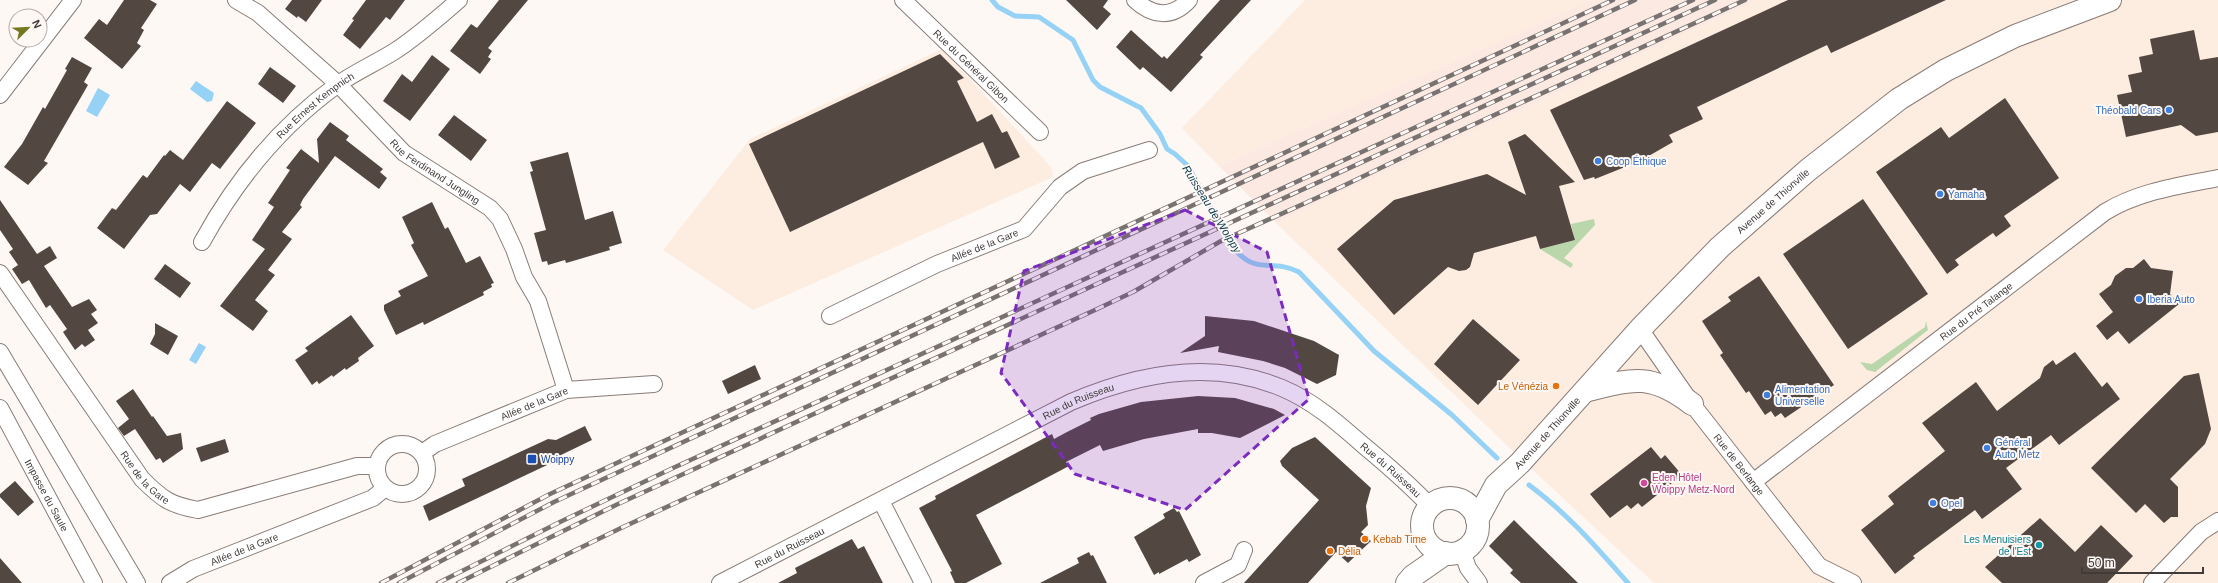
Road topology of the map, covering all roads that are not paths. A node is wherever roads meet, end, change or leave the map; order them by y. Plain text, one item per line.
1 (73, 0) edge
2 (236, 0) edge
3 (459, 0) edge
4 (903, 0) edge
5 (1135, 0) edge
6 (1189, 0) edge
7 (2110, 0) edge
8 (338, 84) junction
9 (0, 95) edge
10 (1040, 132) dead end
11 (1149, 150) dead end
12 (2218, 178) edge
13 (202, 242) dead end
14 (0, 273) edge
15 (830, 316) dead end
16 (1640, 329) junction
17 (0, 352) edge
18 (654, 384) dead end
19 (566, 390) junction
20 (1585, 391) junction
21 (1692, 404) junction
22 (0, 408) edge
23 (422, 453) junction
24 (377, 466) junction
25 (1753, 482) junction
26 (1496, 485) junction
27 (385, 488) junction
28 (1459, 500) junction
29 (881, 501) junction
30 (1430, 506) junction
31 (1477, 520) junction
32 (2218, 521) edge
33 (1426, 539) junction
34 (1244, 550) dead end
35 (1454, 552) junction
36 (1410, 579) edge
37 (94, 583) edge
38 (137, 583) edge
39 (170, 583) edge
40 (720, 583) edge
41 (923, 583) edge
42 (1204, 583) edge
43 (1479, 583) edge
44 (1853, 583) edge
45 (2152, 583) edge

1 - 9 street
2 - 8 street, Rue Ferdinand Jungling
3 - 8 street, Rue Ernest Kempnich
4 - 10 street, Rue du Général Gibon
5 - 6 street
7 - 16 main road, Avenue de Thionville
8 - 13 street, Rue Ernest Kempnich
8 - 19 street, Rue Ferdinand Jungling
11 - 15 street, Allée de la Gare
12 - 25 street, Rue du Pré Talange
14 - 24 street, Rue de la Gare
16 - 20 main road, Avenue de Thionville
16 - 21 street, Rue de Berlange
17 - 38 street
18 - 19 street, Allée de la Gare
19 - 23 street, Allée de la Gare
20 - 21 main road
20 - 26 main road, Avenue de Thionville
21 - 25 street, Rue de Berlange
22 - 37 street, Impasse du Saule
23 - 24 street
23 - 27 street
24 - 27 street
25 - 44 street, Rue de Berlange
26 - 28 main road, Avenue de Thionville
26 - 31 main road, Avenue de Thionville
27 - 39 street, Allée de la Gare
28 - 30 main road
28 - 31 main road
29 - 30 street, Rue du Ruisseau
29 - 40 street, Rue du Ruisseau
29 - 41 street
30 - 33 main road
31 - 35 main road
32 - 45 street
33 - 35 main road
33 - 36 main road
34 - 42 street
35 - 36 main road
35 - 43 street

